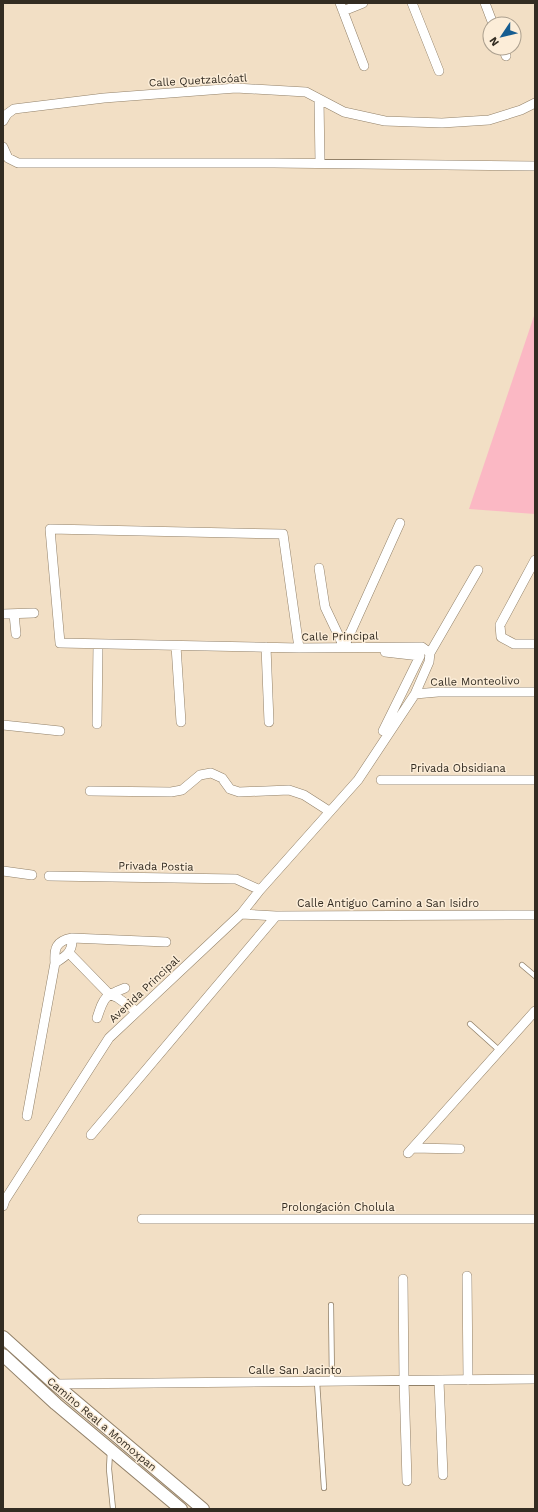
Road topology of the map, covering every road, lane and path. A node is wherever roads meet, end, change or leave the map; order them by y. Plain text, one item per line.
1 (363, 3) edge
2 (412, 3) edge
3 (485, 3) edge
4 (342, 7) edge
5 (490, 16) edge
6 (364, 66) dead end
7 (439, 71) dead end
8 (318, 99) junction
9 (535, 103) edge
10 (3, 121) edge
11 (3, 147) edge
12 (320, 164) junction
13 (535, 166) edge
14 (400, 523) dead end
15 (535, 560) edge
16 (319, 568) dead end
17 (478, 570) dead end
18 (34, 613) dead end
19 (3, 614) edge
20 (14, 614) junction
21 (350, 632) dead end
22 (16, 634) dead end
23 (98, 644) junction
24 (535, 644) edge
25 (176, 646) junction
26 (344, 647) junction
27 (299, 648) junction
28 (266, 650) junction
29 (430, 653) junction
30 (535, 692) edge
31 (415, 694) junction
32 (181, 722) dead end
33 (269, 722) dead end
34 (97, 724) dead end
35 (3, 725) edge
36 (60, 731) dead end
37 (383, 731) dead end
38 (381, 780) dead end
39 (535, 780) edge
40 (90, 791) dead end
41 (329, 811) junction
42 (3, 871) edge
43 (32, 875) dead end
44 (49, 876) dead end
45 (260, 890) junction
46 (241, 914) junction
47 (535, 914) edge
48 (276, 916) junction
49 (72, 938) junction
50 (166, 942) dead end
51 (69, 952) junction
52 (55, 963) junction
53 (522, 965) dead end
54 (535, 976) edge
55 (125, 988) dead end
56 (109, 994) junction
57 (136, 1011) junction
58 (535, 1011) edge
59 (97, 1018) dead end
60 (470, 1024) dead end
61 (500, 1051) junction
62 (27, 1116) dead end
63 (91, 1135) dead end
64 (460, 1148) dead end
65 (3, 1206) edge
66 (535, 1219) edge
67 (142, 1220) dead end
68 (467, 1276) dead end
69 (404, 1279) dead end
70 (332, 1305) dead end
71 (3, 1337) edge
72 (3, 1355) edge
73 (535, 1379) edge
74 (468, 1380) junction
75 (404, 1381) junction
76 (439, 1381) junction
77 (318, 1382) junction
78 (332, 1382) junction
79 (55, 1384) junction
80 (110, 1450) junction
81 (443, 1475) dead end
82 (407, 1481) dead end
83 (324, 1488) dead end
84 (113, 1509) edge
85 (182, 1509) edge
86 (203, 1509) edge

1 - 4 street
2 - 7 street
3 - 5 street
4 - 6 street
8 - 9 street, Calle Quetzalcóatl
8 - 10 street, Calle Quetzalcóatl
8 - 12 street
11 - 12 street
12 - 13 street
14 - 26 street
15 - 24 street
16 - 26 street
17 - 29 street
18 - 20 street
19 - 20 street
20 - 22 street
21 - 26 street
23 - 25 street, Calle Principal
23 - 27 street, Calle Principal
23 - 34 street
25 - 28 street, Calle Principal
25 - 32 street
26 - 27 street, Calle Principal
26 - 29 street, Calle Principal
27 - 28 street, Calle Principal
28 - 33 street
28 - 37 street
29 - 31 street
30 - 31 street, Calle Monteolivo
31 - 41 street
35 - 36 street
38 - 39 street, Privada Obsidiana
40 - 41 street
41 - 45 street, Avenida Principal
42 - 43 street
44 - 45 street, Privada Postia
45 - 46 street, Avenida Principal
46 - 48 street, Calle Antiguo Camino a San Isidro
46 - 57 street, Avenida Principal
47 - 48 street, Calle Antiguo Camino a San Isidro
48 - 63 street
49 - 50 street
49 - 51 street
49 - 52 street
51 - 52 street
51 - 56 street
52 - 62 street
53 - 54 lane
55 - 56 street
56 - 57 street
56 - 59 street
57 - 65 street, Avenida Principal
58 - 61 street
60 - 61 lane
61 - 64 street
66 - 67 street, Prolongación Cholula
68 - 74 street
69 - 75 street
70 - 78 lane
71 - 79 street, Camino Real a Momoxpan
72 - 80 street, Camino Real a Momoxpan
73 - 74 street, Calle San Jacinto
74 - 76 street, Calle San Jacinto
75 - 76 street, Calle San Jacinto
75 - 78 street, Calle San Jacinto
75 - 82 street
76 - 81 street
77 - 78 street, Calle San Jacinto
77 - 79 street, Calle San Jacinto
77 - 83 lane
79 - 86 street, Camino Real a Momoxpan
80 - 84 lane
80 - 85 street, Camino Real a Momoxpan

